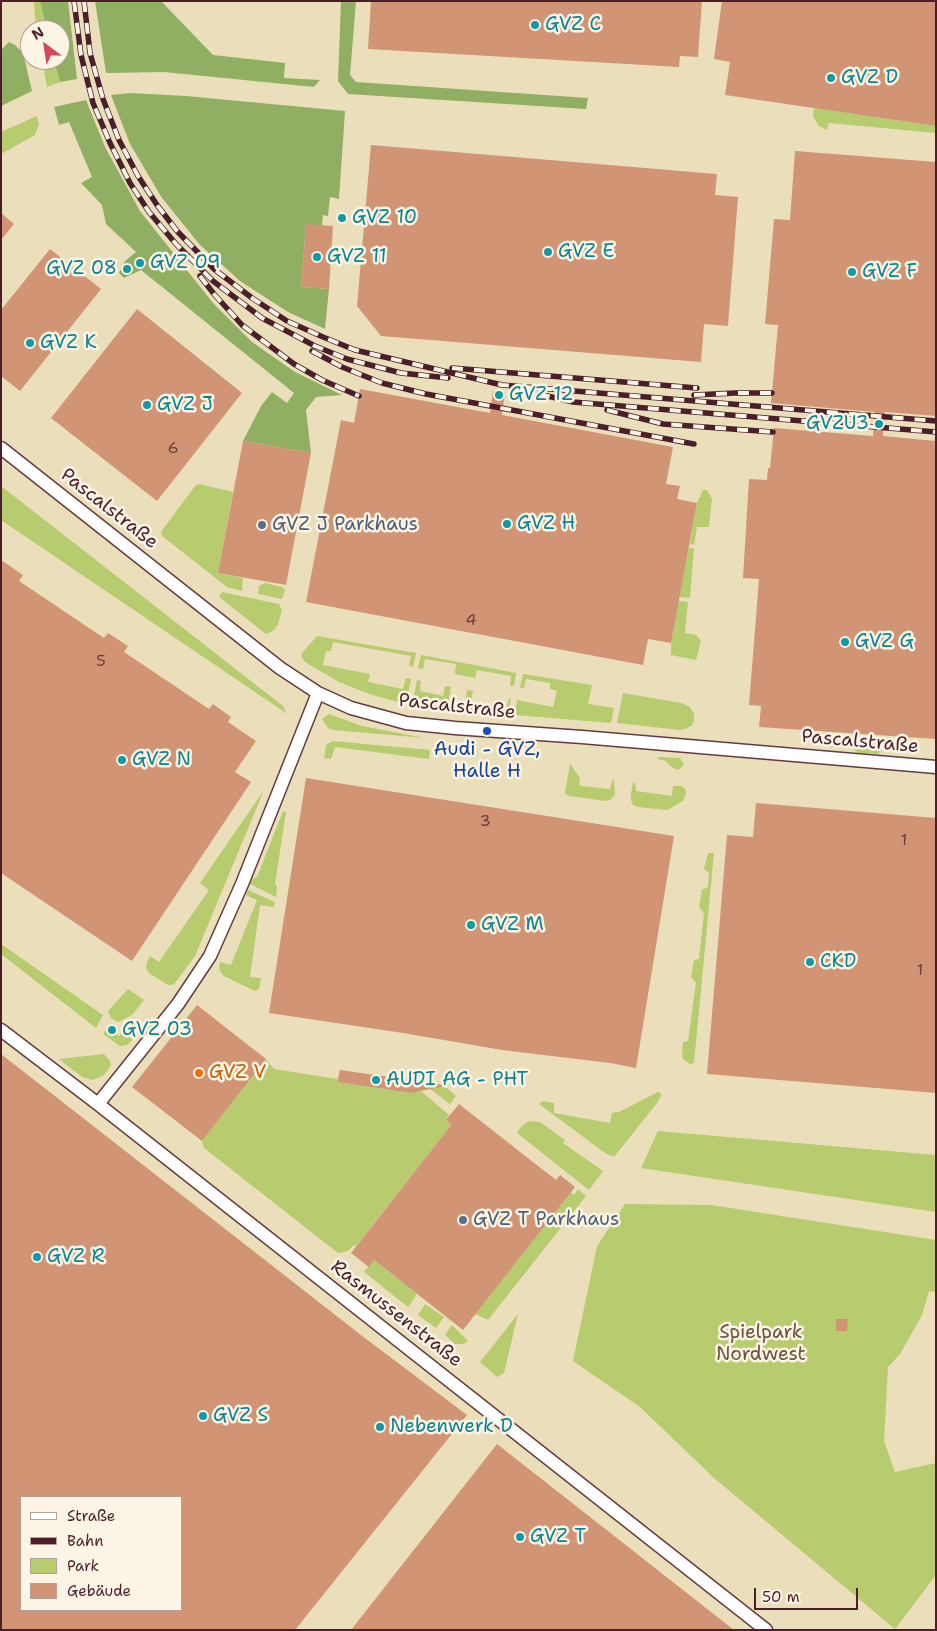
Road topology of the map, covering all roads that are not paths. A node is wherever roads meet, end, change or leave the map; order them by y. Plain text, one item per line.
1 (1, 448) edge
2 (318, 693) junction
3 (936, 767) edge
4 (1, 1030) edge
5 (98, 1104) junction
6 (766, 1630) edge

1 - 2 street, Pascalstraße
2 - 3 street, Pascalstraße
2 - 5 street
4 - 5 street, Rasmussenstraße
5 - 6 street, Rasmussenstraße

